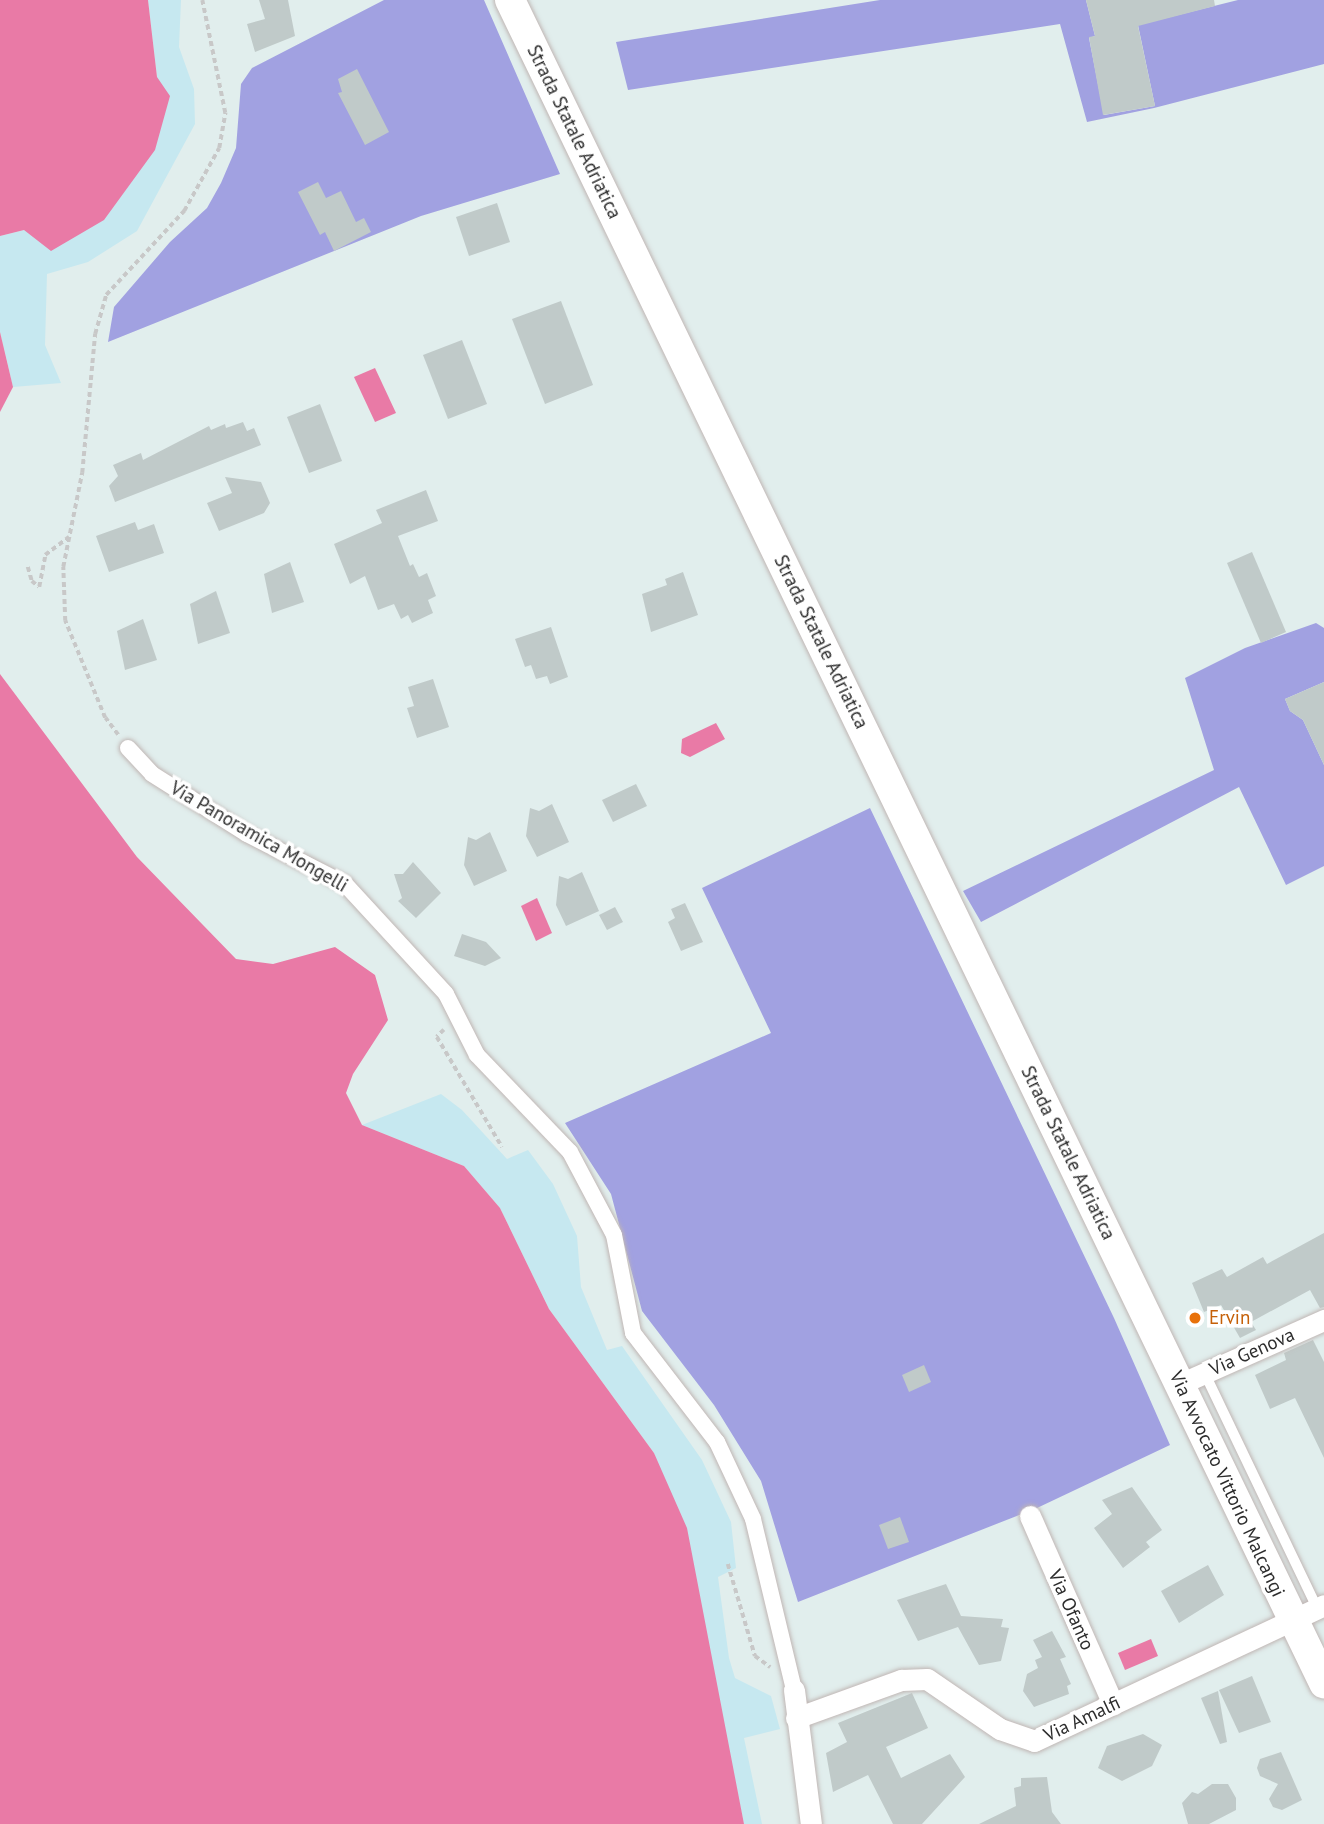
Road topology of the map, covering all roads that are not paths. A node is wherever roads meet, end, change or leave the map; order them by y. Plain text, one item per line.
1 (510, 0) edge
2 (128, 748) road end
3 (1131, 1284) joint
4 (1324, 1320) edge
5 (1192, 1379) junction
6 (1030, 1516) dead end
7 (1305, 1609) edge
8 (792, 1679) joint
9 (1324, 1683) edge
10 (1112, 1704) junction
11 (796, 1718) junction
12 (811, 1824) edge

1 - 3 main road, Strada Statale Adriatica
2 - 8 street, Via Panoramica Mongelli
3 - 5 main road, Via Avvocato Vittorio Malcangi
4 - 5 street, Via Genova
5 - 7 main road, Via Avvocato Vittorio Malcangi
6 - 10 street, Via Ofanto
7 - 9 main road, Via Avvocato Vittorio Malcangi
7 - 10 street, Via Amalfi
8 - 11 street
10 - 11 street, Via Amalfi
11 - 12 street

